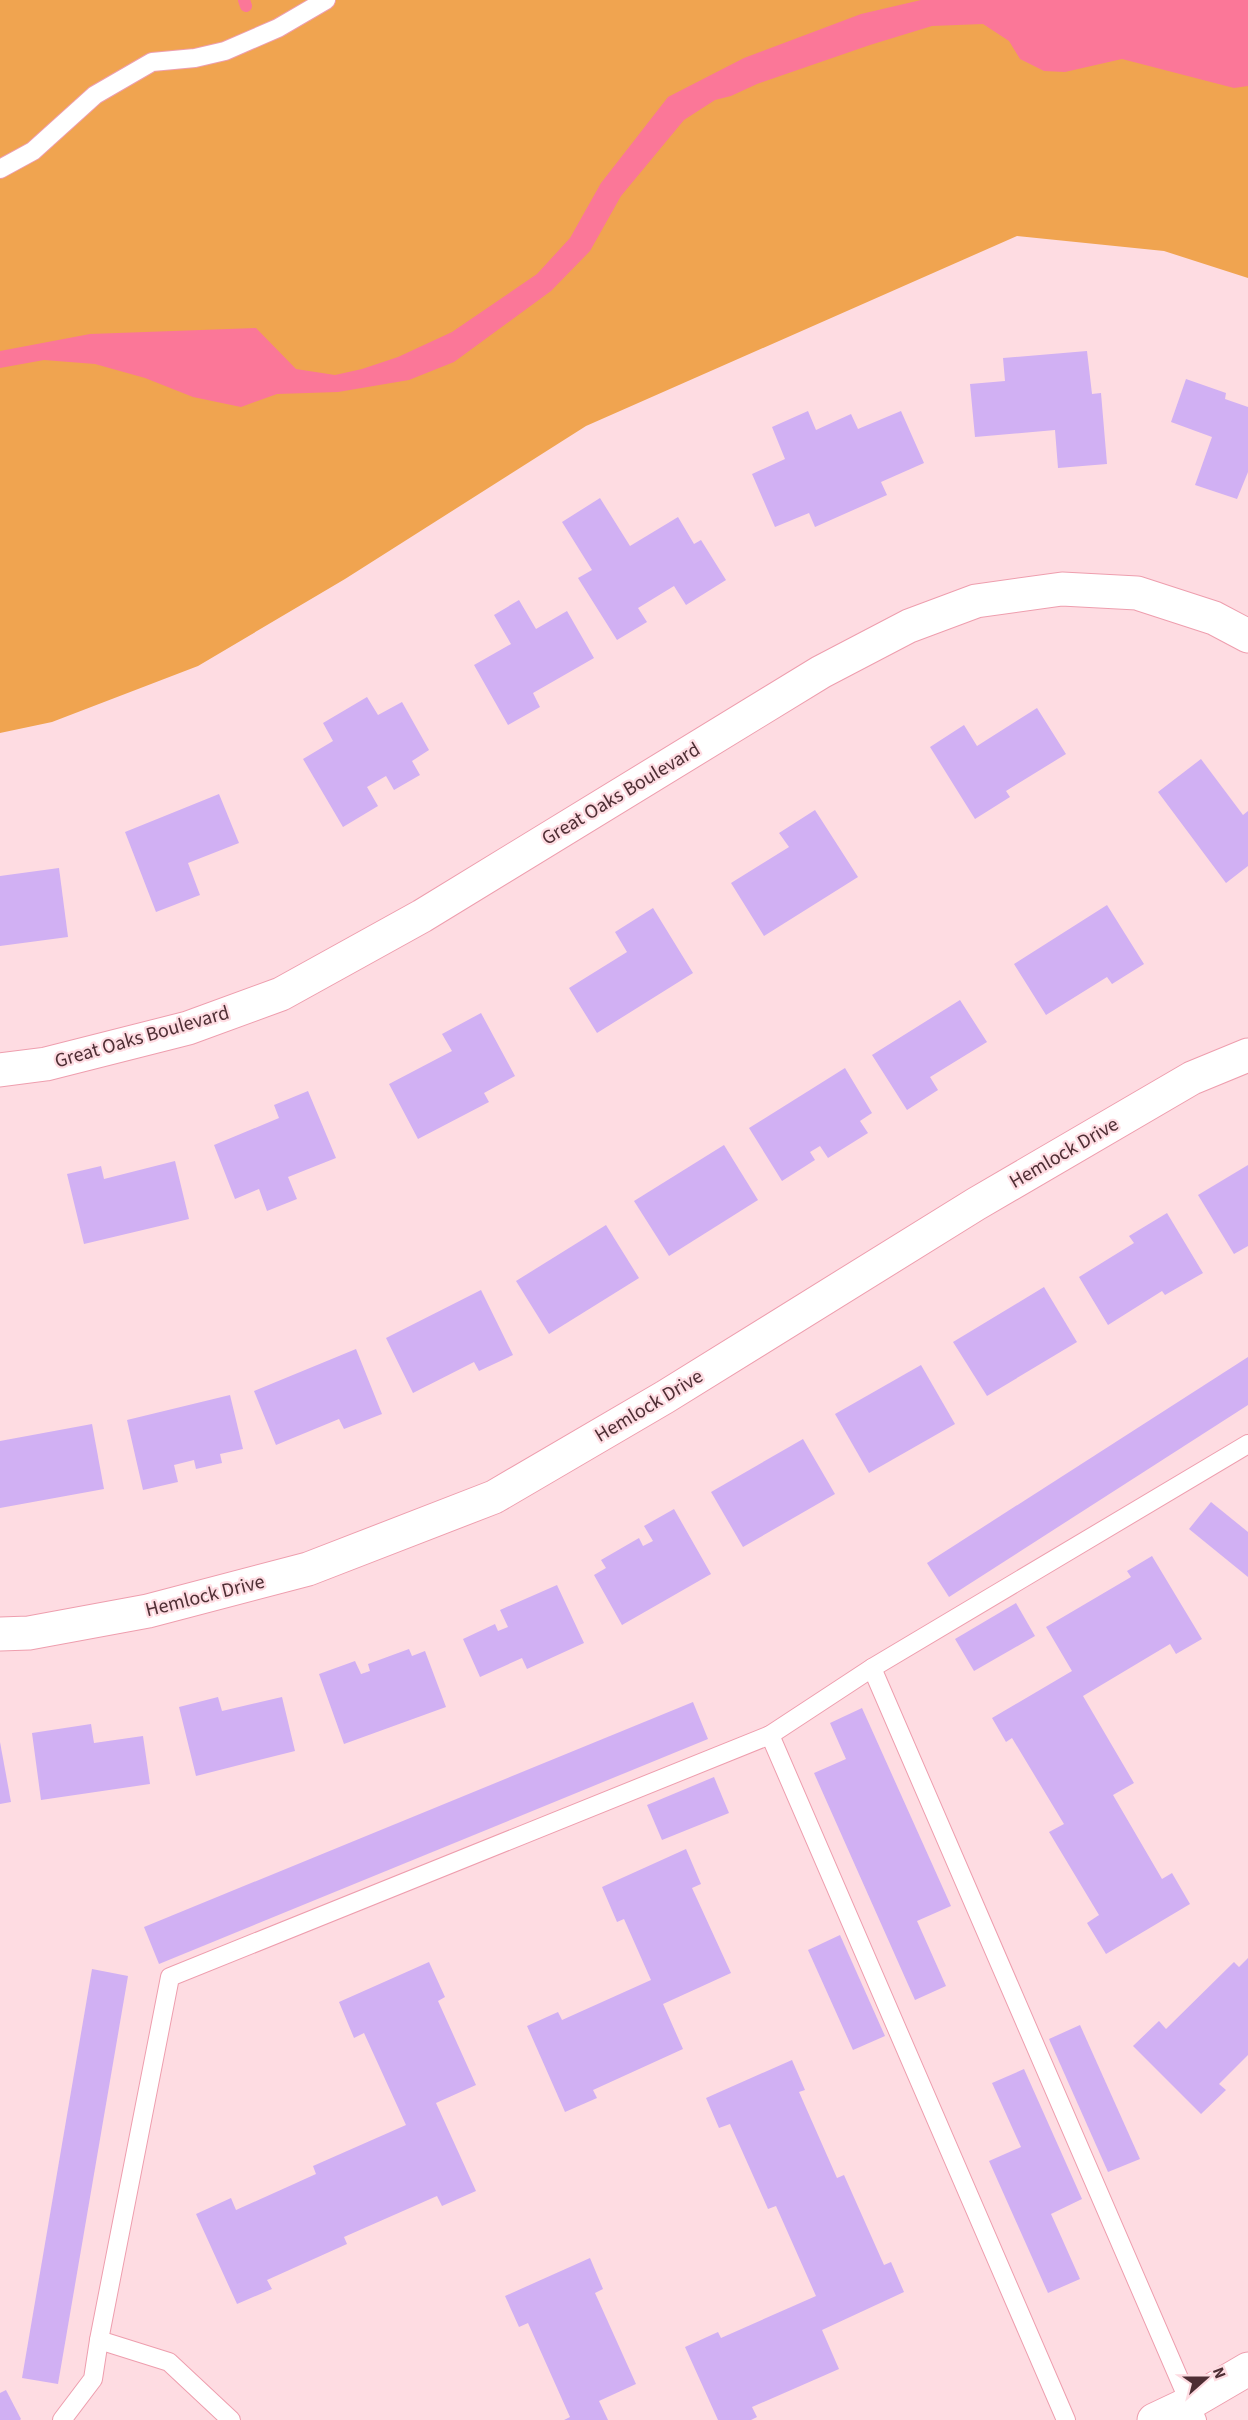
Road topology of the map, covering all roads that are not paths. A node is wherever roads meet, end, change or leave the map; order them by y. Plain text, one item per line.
1 (326, 0) edge
2 (0, 169) edge
3 (1248, 636) edge
4 (1248, 1055) edge
5 (0, 1070) edge
6 (1248, 1443) edge
7 (0, 1634) edge
8 (872, 1668) junction
9 (770, 1735) junction
10 (99, 2340) junction
11 (1248, 2369) edge
12 (1194, 2411) edge
13 (62, 2420) edge
14 (231, 2420) edge
15 (1066, 2420) edge
16 (1154, 2420) edge

1 - 2 lane
3 - 5 street, Great Oaks Boulevard
4 - 7 street, Hemlock Drive
6 - 8 lane
8 - 9 lane
8 - 12 lane
9 - 10 lane
9 - 15 lane
10 - 13 lane
10 - 14 lane
11 - 12 street
12 - 16 street

